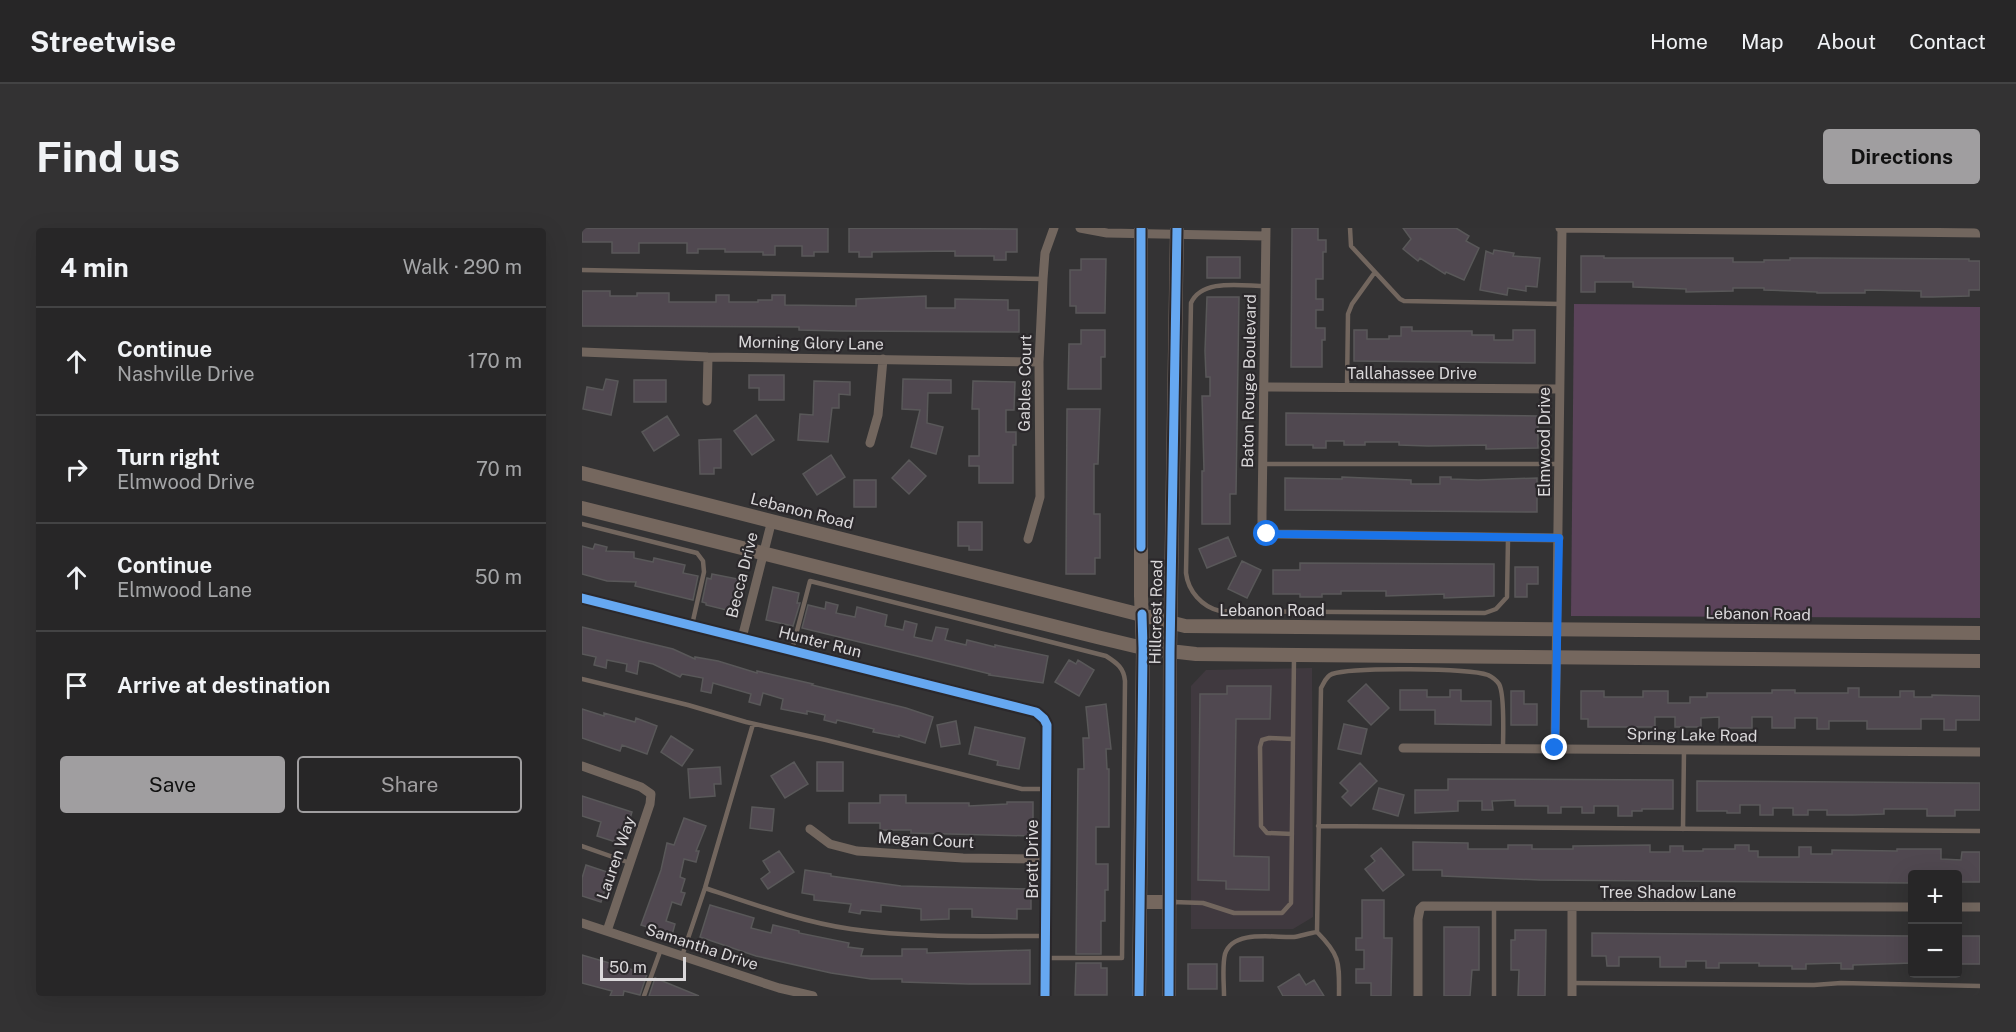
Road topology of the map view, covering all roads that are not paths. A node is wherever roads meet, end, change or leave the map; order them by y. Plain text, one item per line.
1 (1054, 228) edge
2 (1080, 228) edge
3 (1350, 228) edge
4 (1561, 228) edge
5 (1141, 231) edge
6 (1177, 232) edge
7 (1266, 232) edge
8 (1980, 233) edge
9 (582, 270) edge
10 (1375, 272) junction
11 (1043, 279) junction
12 (1266, 286) junction
13 (1560, 304) junction
14 (582, 352) edge
15 (708, 357) junction
16 (883, 359) junction
17 (1039, 362) junction
18 (1263, 387) junction
19 (1347, 388) junction
20 (1559, 389) junction
21 (707, 401) dead end
22 (870, 443) dead end
23 (1263, 464) junction
24 (1559, 464) junction
25 (582, 473) edge
26 (582, 508) edge
27 (772, 520) junction
28 (582, 524) edge
29 (1559, 538) junction
30 (1028, 539) dead end
31 (1508, 539) junction
32 (763, 554) junction
33 (582, 598) edge
34 (1142, 614) junction
35 (1171, 623) junction
36 (692, 625) junction
37 (1557, 628) junction
38 (1980, 633) edge
39 (742, 638) junction
40 (1143, 648) junction
41 (792, 650) junction
42 (1170, 652) junction
43 (1294, 655) junction
44 (1557, 657) junction
45 (1980, 661) edge
46 (582, 679) edge
47 (1046, 721) joint
48 (753, 724) junction
49 (1293, 739) junction
50 (1403, 748) dead end
51 (1503, 748) junction
52 (1555, 748) junction
53 (1684, 750) junction
54 (1980, 752) edge
55 (582, 766) edge
56 (1047, 789) junction
57 (1318, 826) junction
58 (810, 829) dead end
59 (1683, 829) junction
60 (1980, 831) edge
61 (1292, 834) junction
62 (582, 846) edge
63 (1047, 859) junction
64 (630, 863) junction
65 (705, 888) junction
66 (1140, 902) junction
67 (1170, 902) junction
68 (1494, 906) junction
69 (1572, 907) junction
70 (1908, 907) edge
71 (1962, 907) edge
72 (1980, 907) edge
73 (582, 923) edge
74 (607, 931) junction
75 (1317, 932) junction
76 (1046, 936) junction
77 (661, 949) junction
78 (682, 956) junction
79 (1046, 958) junction
80 (1572, 983) junction
81 (1980, 986) edge
82 (644, 996) edge
83 (813, 996) edge
84 (1045, 996) edge
85 (1139, 996) edge
86 (1169, 996) edge
87 (1224, 996) edge
88 (1339, 996) edge
89 (1418, 996) edge
90 (1494, 996) edge
91 (1572, 996) edge

1 - 11 street, Gables Court
2 - 5 street
3 - 10 lane
4 - 8 street
4 - 13 street, Elmwood Drive
5 - 6 street
5 - 34 main road, Hillcrest Road
6 - 7 street
6 - 35 main road, Hillcrest Road
7 - 12 street, Baton Rouge Boulevard
9 - 11 lane
10 - 13 lane
10 - 19 lane
11 - 17 street, Gables Court
12 - 18 street, Baton Rouge Boulevard
12 - 31 lane
13 - 20 street, Elmwood Drive
14 - 15 street, Morning Glory Lane
15 - 16 street, Morning Glory Lane
15 - 21 street
16 - 17 street, Morning Glory Lane
16 - 22 street
17 - 30 street, Gables Court
18 - 19 street, Tallahassee Drive
18 - 23 street, Baton Rouge Boulevard
19 - 20 street, Tallahassee Drive
20 - 24 street, Elmwood Drive
23 - 24 lane
23 - 31 street, Baton Rouge Boulevard
24 - 29 street, Elmwood Drive
25 - 27 main road, Lebanon Road
26 - 32 main road
27 - 32 street, Becca Drive
27 - 34 main road, Lebanon Road
28 - 36 lane
29 - 31 street
29 - 37 street, Elmwood Drive
32 - 39 street, Becca Drive
32 - 40 main road
33 - 36 street, Hunter Run
34 - 35 main road, Lebanon Road
34 - 40 main road, Hillcrest Road
35 - 37 main road, Lebanon Road
35 - 42 main road, Hillcrest Road
36 - 39 street, Hunter Run
37 - 38 main road, Lebanon Road
37 - 44 street, Elmwood Drive
39 - 41 street, Hunter Run
40 - 42 main road
40 - 66 main road, Hillcrest Road
41 - 47 street, Hunter Run
41 - 79 lane
42 - 43 main road
42 - 67 main road, Hillcrest Road
43 - 44 main road
43 - 49 lane
44 - 45 main road
44 - 52 street, Elmwood Drive
46 - 48 lane
47 - 56 street, Brett Drive
48 - 56 lane
48 - 65 lane
49 - 61 lane
49 - 61 lane
50 - 51 street, Spring Lake Road
51 - 52 street, Spring Lake Road
51 - 57 lane
52 - 53 street, Spring Lake Road
53 - 54 street, Spring Lake Road
53 - 59 lane
55 - 64 street, Lauren Way
56 - 63 street, Brett Drive
57 - 59 lane
57 - 75 lane
58 - 63 street, Megan Court
59 - 60 lane
61 - 67 lane
62 - 64 lane
63 - 76 street, Brett Drive
64 - 74 street, Lauren Way
65 - 76 lane
65 - 78 lane
66 - 67 main road
66 - 85 main road, Hillcrest Road
67 - 86 main road, Hillcrest Road
68 - 69 street, Tree Shadow Lane
68 - 89 street, Tree Shadow Lane
68 - 90 lane
69 - 70 street, Tree Shadow Lane
69 - 80 street
71 - 72 street
73 - 74 street, Samantha Drive
74 - 77 street, Samantha Drive
75 - 87 lane
75 - 88 lane
76 - 79 street, Brett Drive
77 - 78 street, Samantha Drive
77 - 82 lane
78 - 83 street, Samantha Drive
79 - 84 street, Brett Drive
80 - 81 lane
80 - 91 street

